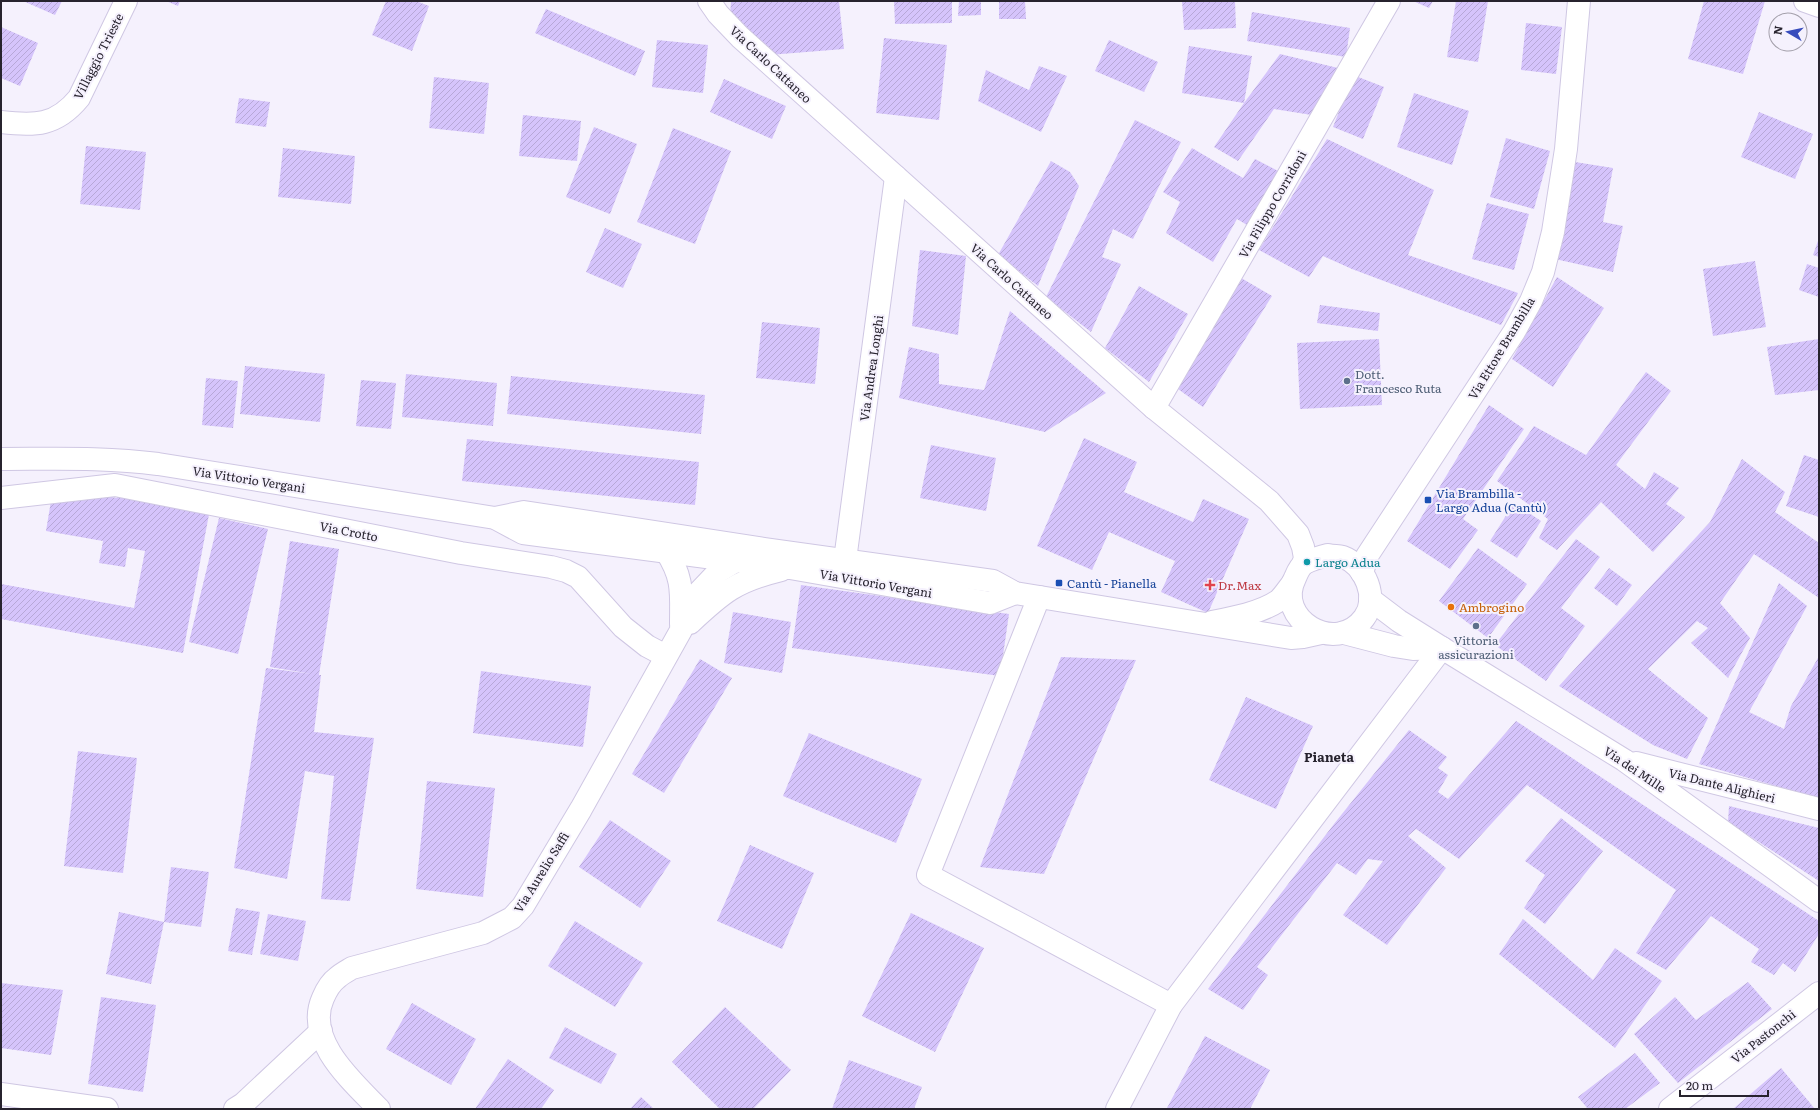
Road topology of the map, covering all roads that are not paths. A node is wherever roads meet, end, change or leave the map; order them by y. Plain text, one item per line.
1 (126, 1) edge
2 (709, 1) edge
3 (1389, 1) edge
4 (1579, 1) edge
5 (1805, 1) edge
6 (1819, 6) edge
7 (1, 122) edge
8 (896, 177) junction
9 (1154, 408) junction
10 (1, 459) edge
11 (1, 498) edge
12 (495, 518) junction
13 (766, 549) junction
14 (666, 551) junction
15 (736, 560) junction
16 (845, 560) junction
17 (1303, 564) junction
18 (790, 568) junction
19 (1362, 573) junction
20 (1292, 584) junction
21 (1015, 593) junction
22 (1038, 597) junction
23 (1370, 599) junction
24 (1199, 624) junction
25 (680, 632) junction
26 (1322, 633) junction
27 (1344, 633) junction
28 (1442, 648) junction
29 (666, 656) junction
30 (1624, 760) junction
31 (1819, 809) edge
32 (1819, 901) edge
33 (1819, 993) edge
34 (1171, 1005) junction
35 (321, 1031) junction
36 (1, 1094) edge
37 (107, 1109) edge
38 (234, 1109) edge
39 (379, 1109) edge
40 (1117, 1109) edge
41 (1670, 1109) edge

1 - 7 street, Villaggio Trieste
2 - 8 street, Via Carlo Cattaneo
3 - 9 street, Via Filippo Corridoni
4 - 19 street, Via Ettore Brambilla
5 - 6 street
8 - 9 street, Via Carlo Cattaneo
8 - 16 street, Via Andrea Longhi
9 - 17 street, Via Carlo Cattaneo
10 - 12 street, Via Vittorio Vergani
11 - 29 street, Via Crotto
12 - 13 street, Via Vittorio Vergani
12 - 14 street, Via Vittorio Vergani
13 - 15 street, Via Vittorio Vergani
13 - 16 street, Via Vittorio Vergani
14 - 15 street, Via Vittorio Vergani
14 - 25 street, Via Aurelio Saffi
15 - 18 street, Via Vittorio Vergani
15 - 25 street, Via Aurelio Saffi
16 - 21 street, Via Vittorio Vergani
17 - 19 street
17 - 20 street
18 - 21 street, Via Vittorio Vergani
18 - 25 street, Via Aurelio Saffi
19 - 23 street
20 - 24 street, Via Vittorio Vergani
20 - 26 street
21 - 22 street, Via Vittorio Vergani
22 - 24 street, Via Vittorio Vergani
22 - 34 street
23 - 27 street
23 - 28 street, Via dei Mille
24 - 26 street, Via Vittorio Vergani
25 - 29 street, Via Aurelio Saffi
26 - 27 street
27 - 28 street
28 - 30 street, Via dei Mille
28 - 34 street
29 - 35 street, Via Aurelio Saffi
30 - 31 street, Via Dante Alighieri
30 - 32 street, Via dei Mille
33 - 41 street, Via Pastonchi
34 - 40 street
35 - 38 street
35 - 39 street, Via Aurelio Saffi
36 - 37 street

